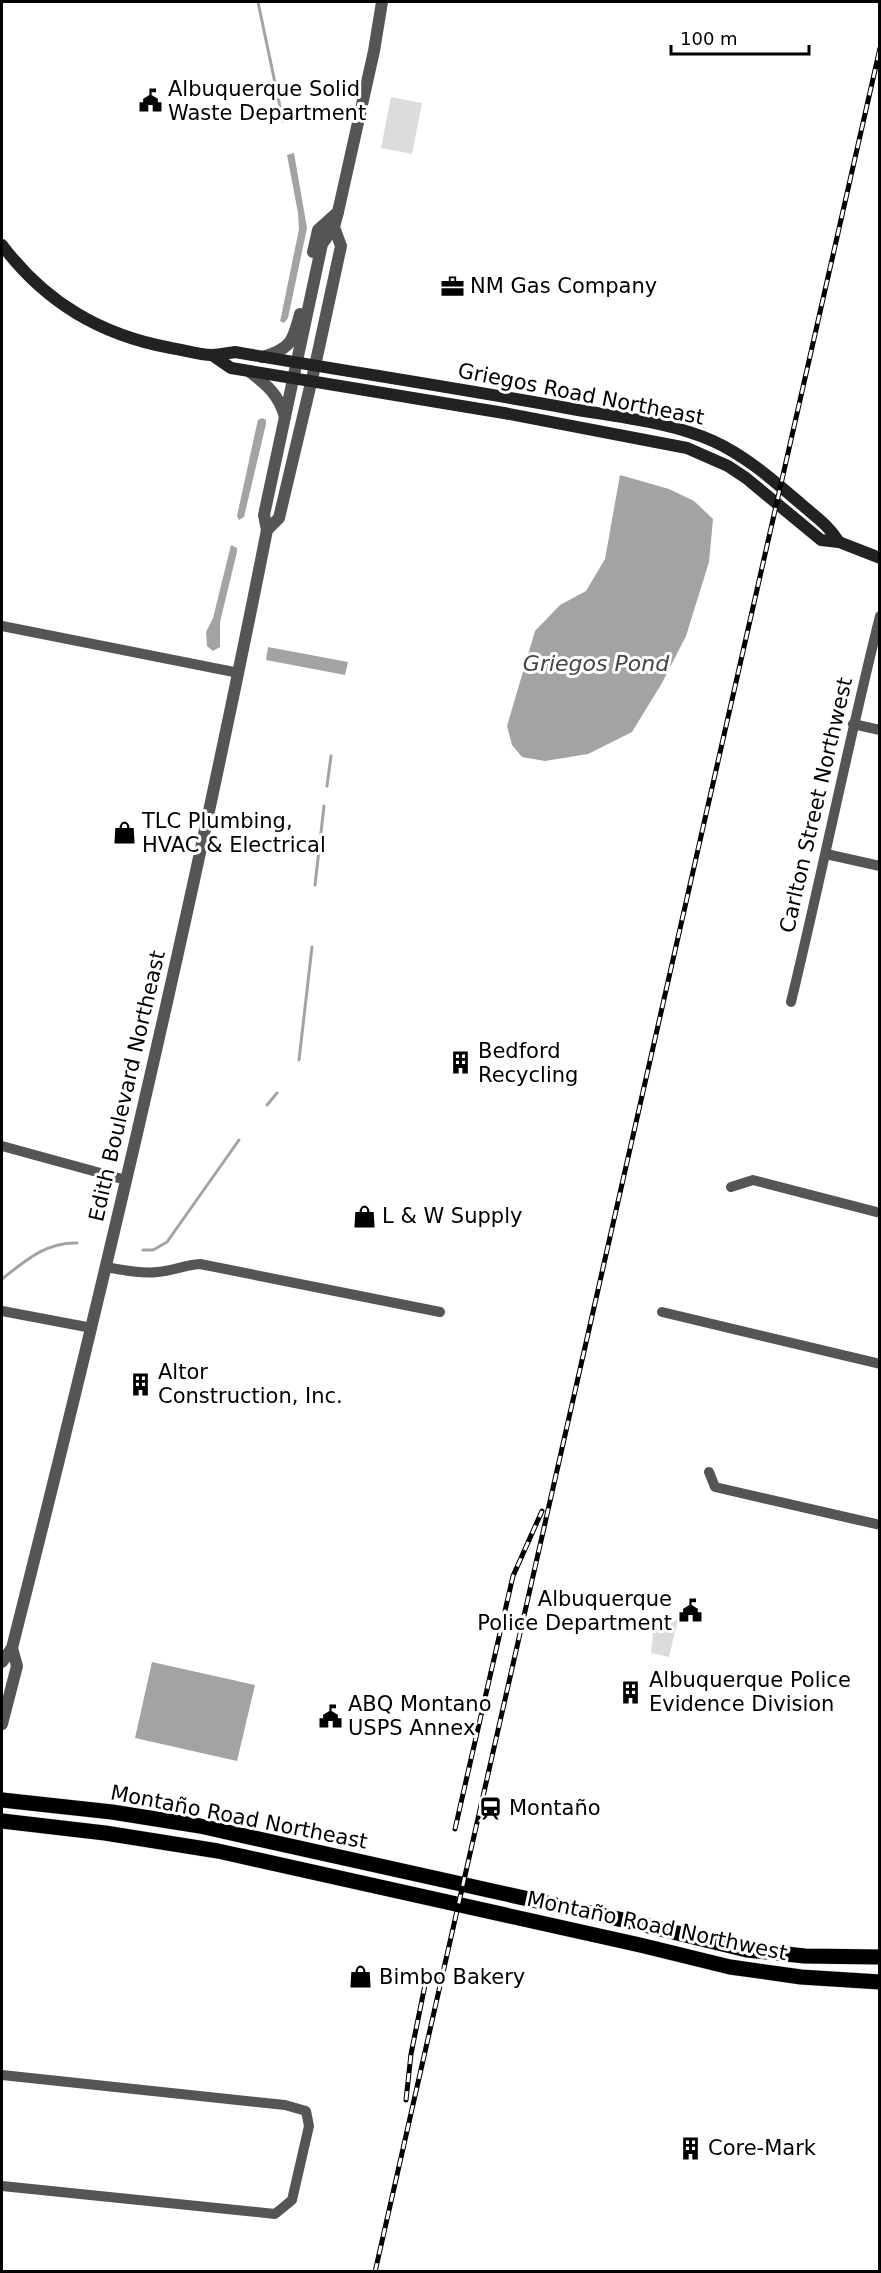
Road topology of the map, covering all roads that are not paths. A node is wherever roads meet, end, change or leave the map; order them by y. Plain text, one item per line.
1 (382, 2) edge
2 (338, 212) junction
3 (334, 227) junction
4 (2, 245) edge
5 (212, 355) junction
6 (262, 357) junction
7 (297, 363) junction
8 (315, 366) junction
9 (250, 372) junction
10 (294, 379) junction
11 (311, 382) junction
12 (285, 417) junction
13 (267, 530) junction
14 (839, 542) junction
15 (879, 558) edge
16 (879, 616) edge
17 (2, 626) edge
18 (239, 673) junction
19 (853, 724) junction
20 (879, 730) edge
21 (826, 854) junction
22 (879, 866) edge
23 (791, 1002) dead end
24 (2, 1146) edge
25 (126, 1180) junction
26 (731, 1187) dead end
27 (879, 1213) edge
28 (106, 1267) junction
29 (2, 1311) edge
30 (440, 1312) dead end
31 (662, 1312) dead end
32 (92, 1328) junction
33 (879, 1364) edge
34 (709, 1472) dead end
35 (879, 1525) edge
36 (12, 1647) junction
37 (2, 1662) edge
38 (2, 1724) edge
39 (2, 1800) edge
40 (2, 1821) edge
41 (468, 1885) joint
42 (463, 1905) joint
43 (879, 1957) edge
44 (879, 1982) edge
45 (2, 2075) edge
46 (2, 2186) edge

1 - 2 street, Edith Boulevard Northeast
2 - 3 street, Edith Boulevard Northeast
2 - 6 street
3 - 7 street, Edith Boulevard Northeast
3 - 8 street, Edith Boulevard Northeast
4 - 5 main road
5 - 6 main road, Griegos Road Northeast
5 - 9 main road, Griegos Road Northeast
6 - 7 main road, Griegos Road Northeast
7 - 8 main road, Griegos Road Northeast
7 - 10 street, Edith Boulevard Northeast
8 - 11 street, Edith Boulevard Northeast
8 - 14 main road, Griegos Road Northeast
9 - 10 main road, Griegos Road Northeast
9 - 12 street
10 - 11 main road, Griegos Road Northeast
10 - 12 street, Edith Boulevard Northeast
11 - 13 street, Edith Boulevard Northeast
11 - 14 main road, Griegos Road Northeast
12 - 13 street, Edith Boulevard Northeast
13 - 18 street, Edith Boulevard Northeast
14 - 15 main road, Griegos Road Northeast
16 - 19 street, Carlton Street Northwest
17 - 18 street
18 - 25 street, Edith Boulevard Northeast
19 - 20 street
19 - 21 street, Carlton Street Northwest
21 - 22 street
21 - 23 street, Carlton Street Northwest
24 - 25 street
25 - 28 street, Edith Boulevard Northeast
26 - 27 street
28 - 30 street
28 - 32 street, Edith Boulevard Northeast
29 - 32 street
31 - 33 street
32 - 36 street, Edith Boulevard Northeast
34 - 35 street
36 - 37 street, Edith Boulevard Northeast
36 - 38 street, Edith Boulevard Northeast
39 - 41 main road, Montaño Road Northeast
40 - 42 main road, Montaño Road Northeast
41 - 43 main road, Montaño Road Northwest
42 - 44 main road, Montaño Road Northwest
45 - 46 street

